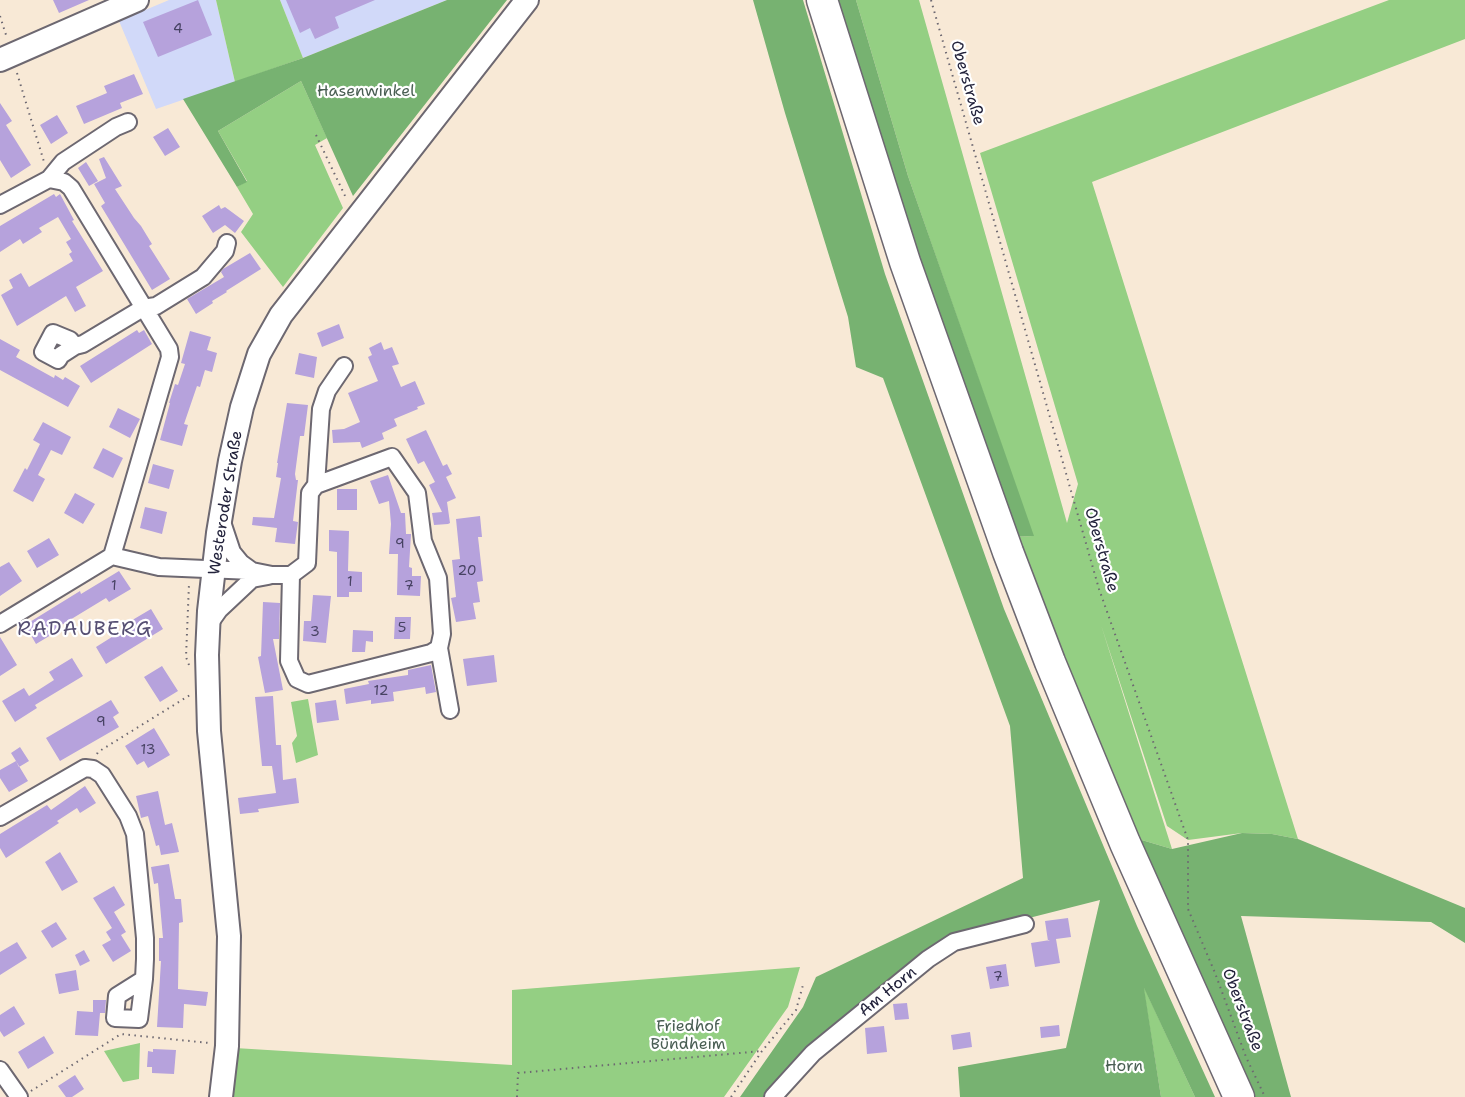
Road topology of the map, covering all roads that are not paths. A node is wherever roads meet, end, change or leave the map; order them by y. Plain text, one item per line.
1 (137, 0) edge
2 (527, 0) edge
3 (808, 0) edge
4 (822, 0) edge
5 (6, 57) edge
6 (128, 122) dead end
7 (49, 179) junction
8 (0, 205) edge
9 (227, 243) dead end
10 (143, 308) junction
11 (75, 346) dead end
12 (344, 366) dead end
13 (316, 485) junction
14 (221, 516) junction
15 (112, 556) junction
16 (213, 575) junction
17 (252, 575) junction
18 (291, 576) junction
19 (0, 624) edge
20 (209, 624) junction
21 (439, 648) junction
22 (450, 710) dead end
23 (0, 817) edge
24 (1119, 845) junction
25 (1151, 920) junction
26 (1025, 924) dead end
27 (144, 979) dead end
28 (0, 1070) edge
29 (25, 1094) edge
30 (221, 1097) edge
31 (773, 1097) edge
32 (1225, 1097) edge
33 (1239, 1097) edge

1 - 5 street
2 - 14 street, Westeroder Straße
3 - 24 highway
4 - 24 highway
6 - 7 street
7 - 8 street
7 - 10 street
9 - 10 street
10 - 11 street
10 - 15 street
12 - 13 street
13 - 18 street
13 - 21 street
14 - 16 street, Westeroder Straße
14 - 17 street
15 - 16 street
15 - 19 street
16 - 17 street
16 - 20 street, Westeroder Straße
17 - 18 street
17 - 20 street
18 - 21 street
20 - 30 street, Westeroder Straße
21 - 22 street
23 - 27 street
24 - 25 highway
25 - 32 highway
25 - 33 highway
26 - 31 street, Am Horn
28 - 29 street

